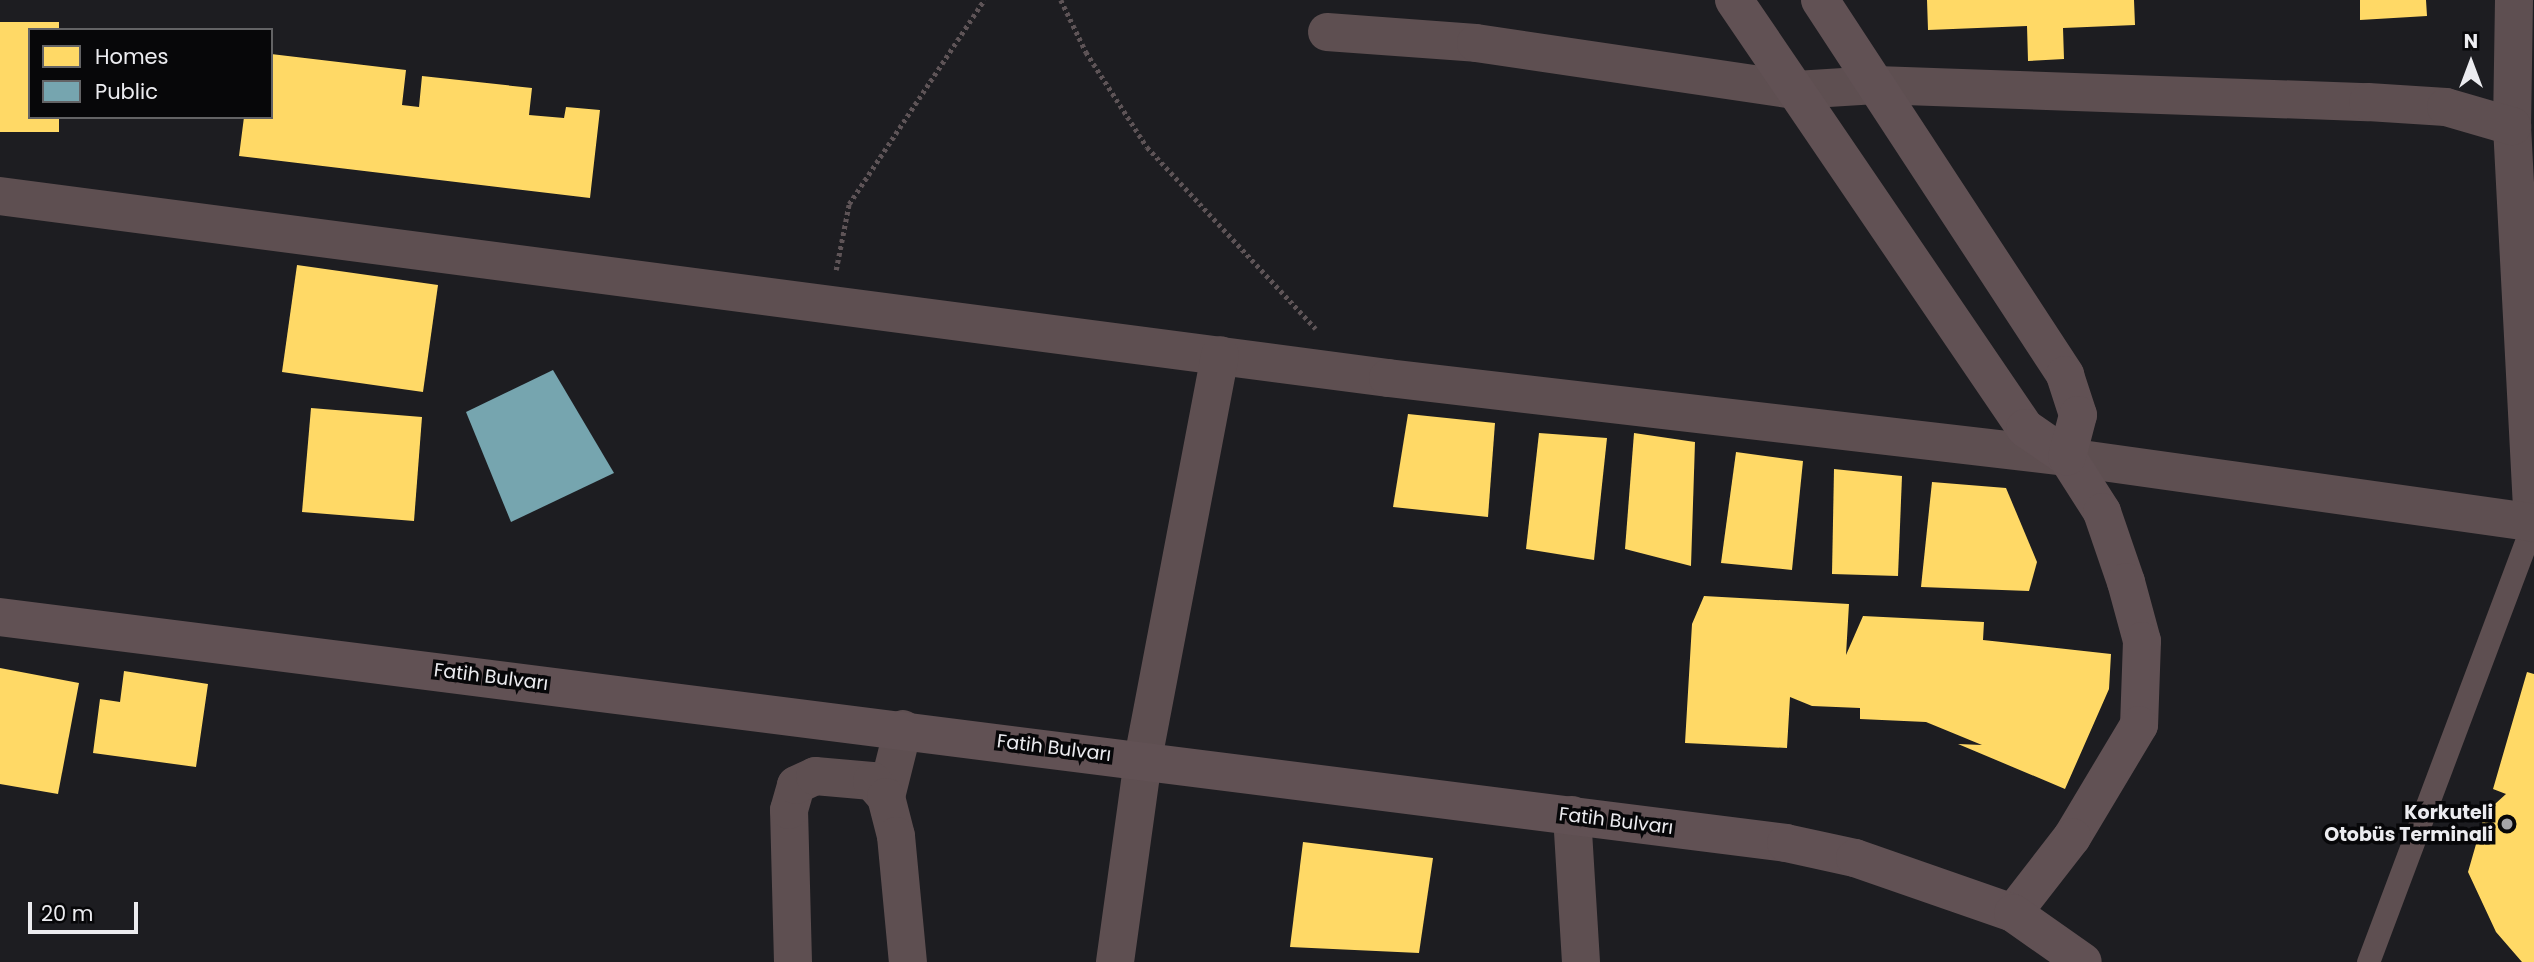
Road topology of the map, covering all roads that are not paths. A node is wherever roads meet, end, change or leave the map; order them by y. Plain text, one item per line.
1 (1734, 0) edge
2 (1820, 0) edge
3 (2514, 0) edge
4 (1327, 32) dead end
5 (1876, 85) junction
6 (1796, 90) junction
7 (2512, 126) junction
8 (0, 197) edge
9 (1220, 355) junction
10 (2067, 457) junction
11 (2534, 523) edge
12 (0, 617) edge
13 (903, 729) junction
14 (1143, 759) junction
15 (886, 797) junction
16 (1572, 815) junction
17 (2012, 913) junction
18 (793, 962) edge
19 (908, 962) edge
20 (1115, 962) edge
21 (1581, 962) edge
22 (2083, 962) edge
23 (2368, 962) edge

1 - 6 main road
2 - 5 main road
3 - 7 street
4 - 6 street
5 - 6 street
5 - 7 street
5 - 10 main road
6 - 10 main road
7 - 11 street
8 - 9 street
9 - 10 street
9 - 14 street
10 - 11 street
10 - 17 main road
11 - 23 lane
12 - 13 main road, Fatih Bulvarı
13 - 14 main road, Fatih Bulvarı
13 - 15 street
14 - 16 main road, Fatih Bulvarı
14 - 20 street
15 - 18 street
15 - 19 street
16 - 17 main road, Fatih Bulvarı
16 - 21 street
17 - 22 main road, Fatih Bulvarı

